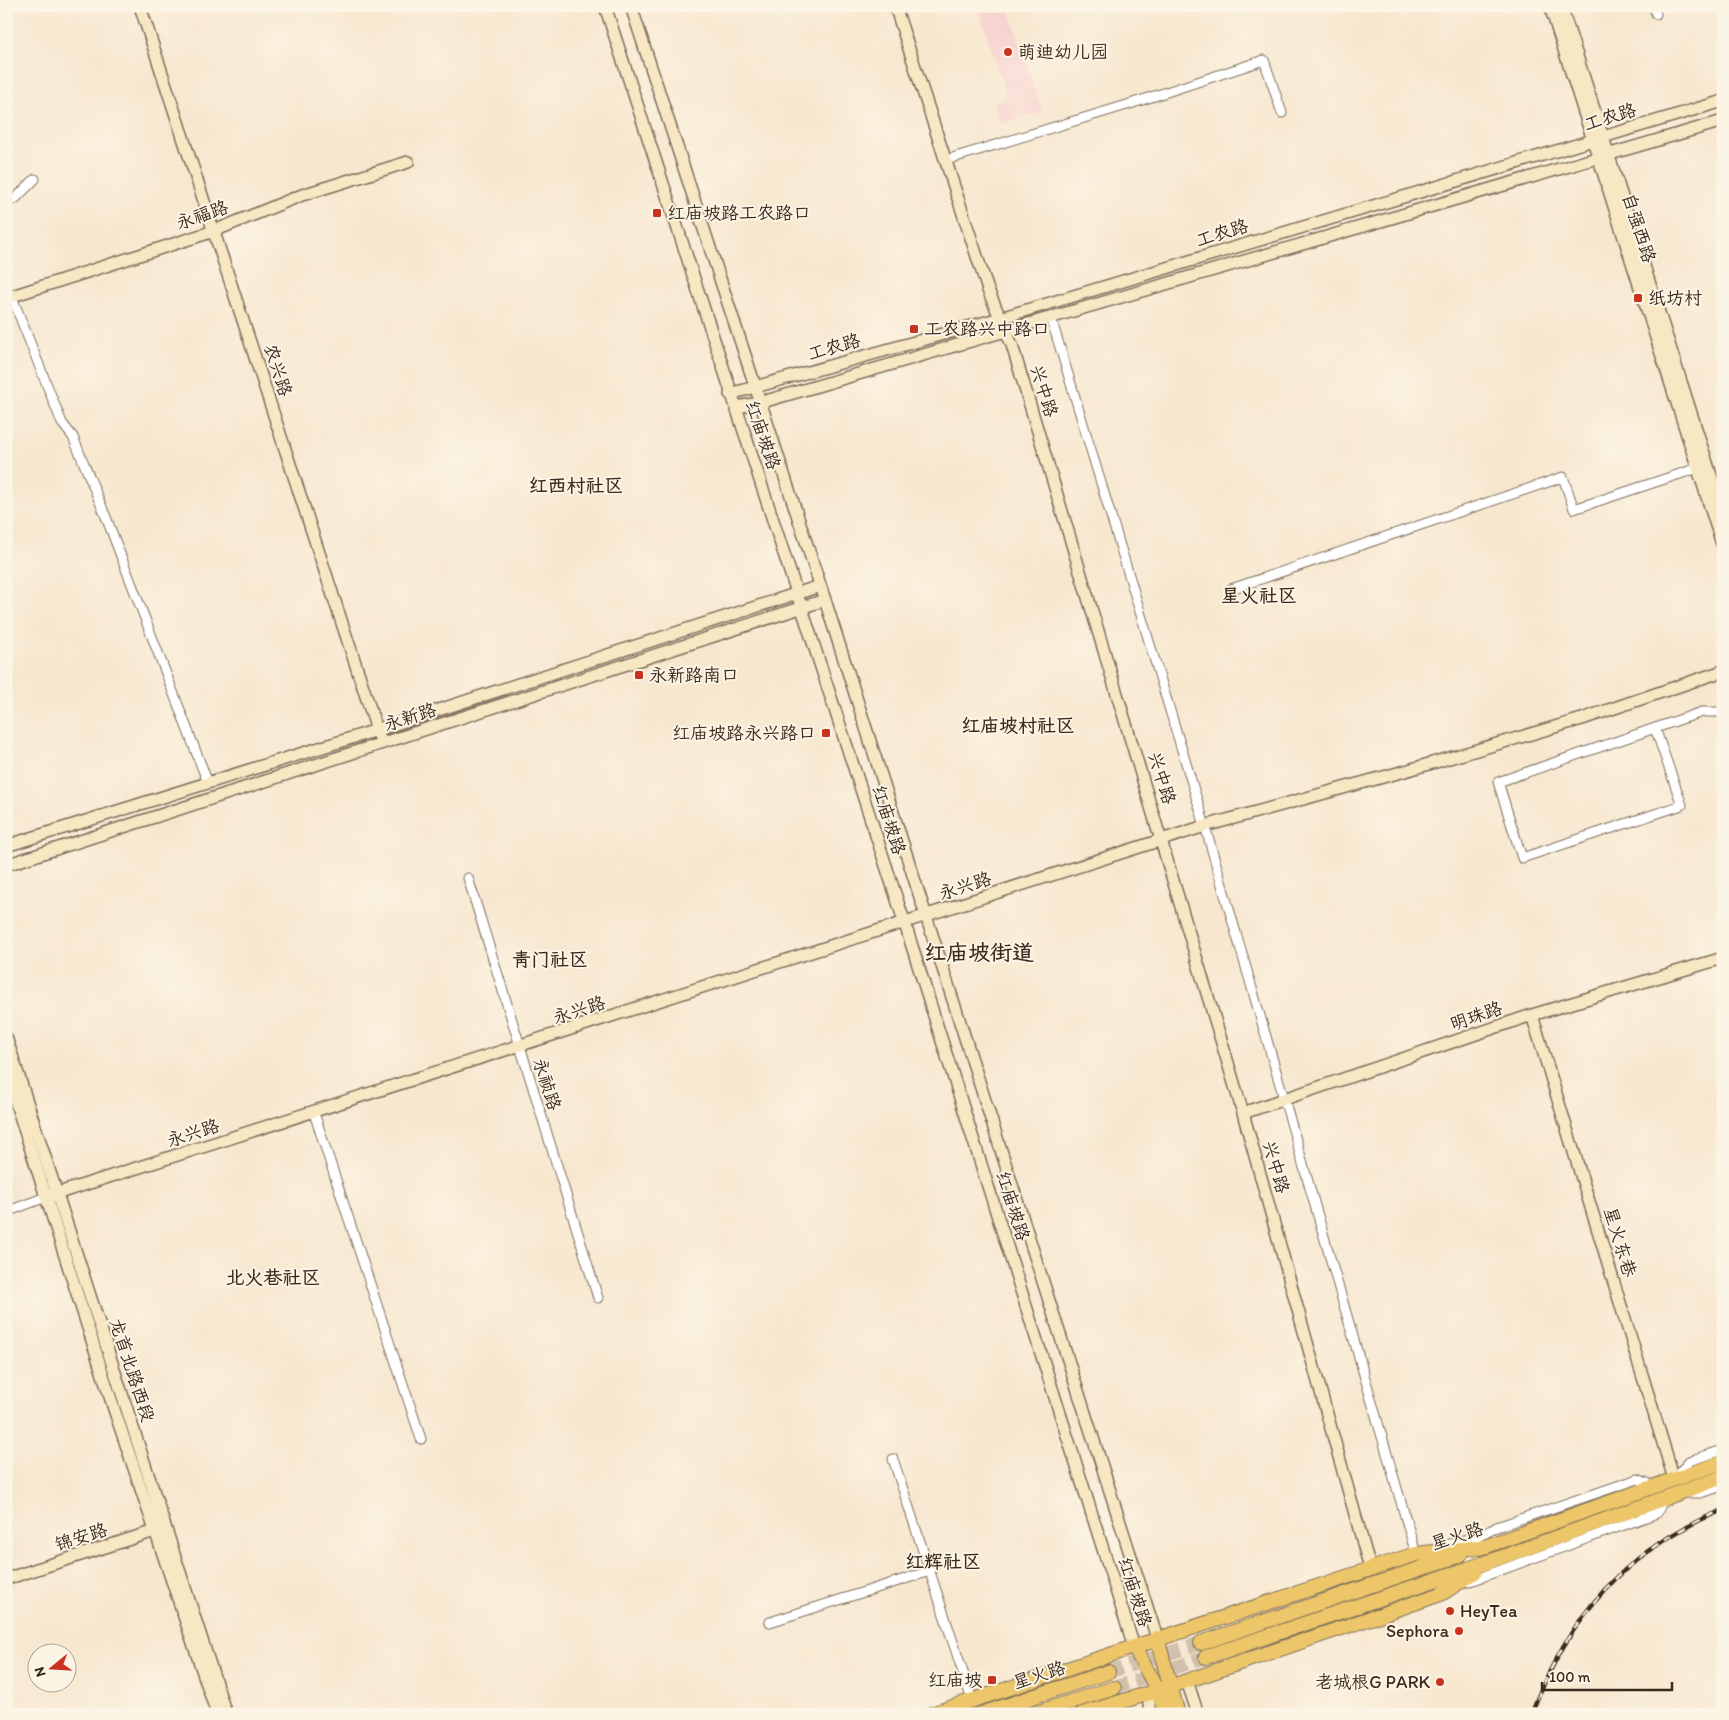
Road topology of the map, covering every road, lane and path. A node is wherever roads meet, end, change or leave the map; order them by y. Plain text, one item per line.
1 (140, 6) edge
2 (605, 6) edge
3 (631, 6) edge
4 (895, 6) edge
5 (1550, 6) edge
6 (1561, 6) edge
7 (1723, 101) edge
8 (1282, 113) dead end
9 (1723, 121) edge
10 (1599, 139) junction
11 (1603, 155) junction
12 (946, 160) junction
13 (408, 162) dead end
14 (35, 179) dead end
15 (6, 202) edge
16 (214, 230) junction
17 (9, 298) edge
18 (1000, 318) junction
19 (1051, 318) junction
20 (1006, 331) junction
21 (755, 388) junction
22 (730, 394) junction
23 (759, 403) junction
24 (737, 407) junction
25 (1698, 468) junction
26 (1723, 512) edge
27 (1723, 547) edge
28 (820, 586) junction
29 (1231, 589) dead end
30 (797, 592) junction
31 (825, 600) junction
32 (802, 608) junction
33 (1723, 671) edge
34 (1723, 712) edge
35 (1655, 728) junction
36 (377, 730) junction
37 (381, 745) junction
38 (208, 783) junction
39 (1205, 826) junction
40 (1162, 840) junction
41 (6, 846) edge
42 (6, 865) edge
43 (468, 878) dead end
44 (926, 917) junction
45 (905, 924) junction
46 (1723, 958) edge
47 (1532, 1015) junction
48 (6, 1036) edge
49 (518, 1047) junction
50 (6, 1072) edge
51 (1283, 1101) junction
52 (314, 1113) junction
53 (1243, 1114) junction
54 (52, 1196) junction
55 (6, 1212) edge
56 (598, 1298) dead end
57 (421, 1439) dead end
58 (1723, 1450) edge
59 (894, 1459) dead end
60 (1723, 1462) edge
61 (1723, 1476) edge
62 (1674, 1479) junction
63 (1654, 1486) junction
64 (1723, 1486) edge
65 (1680, 1492) junction
66 (1664, 1498) junction
67 (161, 1529) junction
68 (1488, 1546) junction
69 (1416, 1554) junction
70 (1491, 1561) junction
71 (1370, 1568) junction
72 (930, 1571) junction
73 (6, 1579) edge
74 (1441, 1594) junction
75 (770, 1622) dead end
76 (1157, 1638) junction
77 (1201, 1643) tunnel mouth
78 (1134, 1647) junction
79 (1206, 1657) tunnel mouth
80 (1108, 1672) tunnel mouth
81 (1187, 1680) junction
82 (1114, 1688) tunnel mouth
83 (1163, 1688) junction
84 (972, 1700) junction
85 (217, 1714) edge
86 (226, 1714) edge
87 (931, 1714) edge
88 (981, 1714) edge
89 (1033, 1714) edge
90 (1082, 1714) edge
91 (1149, 1714) edge
92 (1166, 1714) edge
93 (1178, 1714) edge
94 (1198, 1714) edge

1 - 16 main road, 农兴路
2 - 22 main road, 红庙坡路
3 - 21 main road, 红庙坡路
4 - 12 main road, 兴中路
5 - 10 main road, 自强西路
6 - 10 main road, 自强西路
7 - 10 main road, 工农路
8 - 12 street
9 - 11 main road, 工农路
10 - 11 main road, 自强西路
10 - 18 main road, 工农路
11 - 19 main road, 工农路
11 - 25 main road, 自强西路
11 - 26 main road, 自强西路
12 - 18 main road, 兴中路
13 - 16 main road, 永福路
14 - 15 street
16 - 17 main road, 永福路
16 - 36 main road, 农兴路
17 - 38 street
18 - 20 main road, 兴中路
18 - 21 main road, 工农路
19 - 20 main road, 工农路
19 - 39 street
20 - 23 main road, 工农路
20 - 40 main road, 兴中路
21 - 22 main road, 工农路
21 - 23 main road, 红庙坡路
22 - 24 main road, 红庙坡路
23 - 24 main road, 工农路
23 - 28 main road, 红庙坡路
24 - 30 main road, 红庙坡路
25 - 27 main road, 自强西路
25 - 29 street
28 - 30 main road, 永新路
28 - 31 main road, 红庙坡路
30 - 32 main road, 红庙坡路
30 - 36 main road, 永新路
31 - 32 main road, 永新路
31 - 44 main road, 红庙坡路
32 - 37 main road, 永新路
32 - 45 main road, 红庙坡路
33 - 39 main road, 永兴路
34 - 35 street
35 - 35 street
36 - 37 main road, 农兴路
36 - 38 main road, 永新路
37 - 42 main road, 永新路
38 - 41 main road, 永新路
39 - 40 main road, 永兴路
39 - 51 street
40 - 44 main road, 永兴路
40 - 53 main road, 兴中路
43 - 49 street, 永祯路
44 - 45 main road, 永兴路
44 - 76 main road, 红庙坡路
45 - 49 main road, 永兴路
45 - 78 main road, 红庙坡路
46 - 47 main road, 明珠路
47 - 51 main road, 明珠路
47 - 62 main road, 星火东巷
48 - 54 main road, 龙首北路西段
49 - 52 main road, 永兴路
49 - 56 street, 永祯路
50 - 54 main road, 龙首北路西段
51 - 53 main road, 明珠路
51 - 69 street
52 - 54 main road, 永兴路
52 - 57 street
53 - 71 main road, 兴中路
54 - 55 street, 永兴路
54 - 67 main road, 龙首北路西段
58 - 62 street
59 - 72 street
60 - 62 main road, 星火路
61 - 65 main road, 星火路
62 - 63 main road, 星火路
63 - 68 main road, 星火路
63 - 69 street
64 - 65 street
65 - 66 main road, 星火路
66 - 70 main road, 星火路
66 - 74 street
67 - 73 main road, 锦安路
67 - 85 main road, 龙首北路西段
67 - 86 main road, 龙首北路西段
68 - 69 main road
68 - 77 main road, 星火路
69 - 71 main road
70 - 74 main road
70 - 79 main road, 星火路
71 - 76 main road
72 - 75 street
72 - 84 street
74 - 81 main road
76 - 78 main road
76 - 83 main road
78 - 83 main road
78 - 84 main road
80 - 88 main road, 星火路
81 - 83 main road
81 - 94 main road
82 - 89 main road, 星火路
83 - 90 main road
83 - 91 main road
83 - 92 main road
83 - 93 main road
84 - 87 main road

